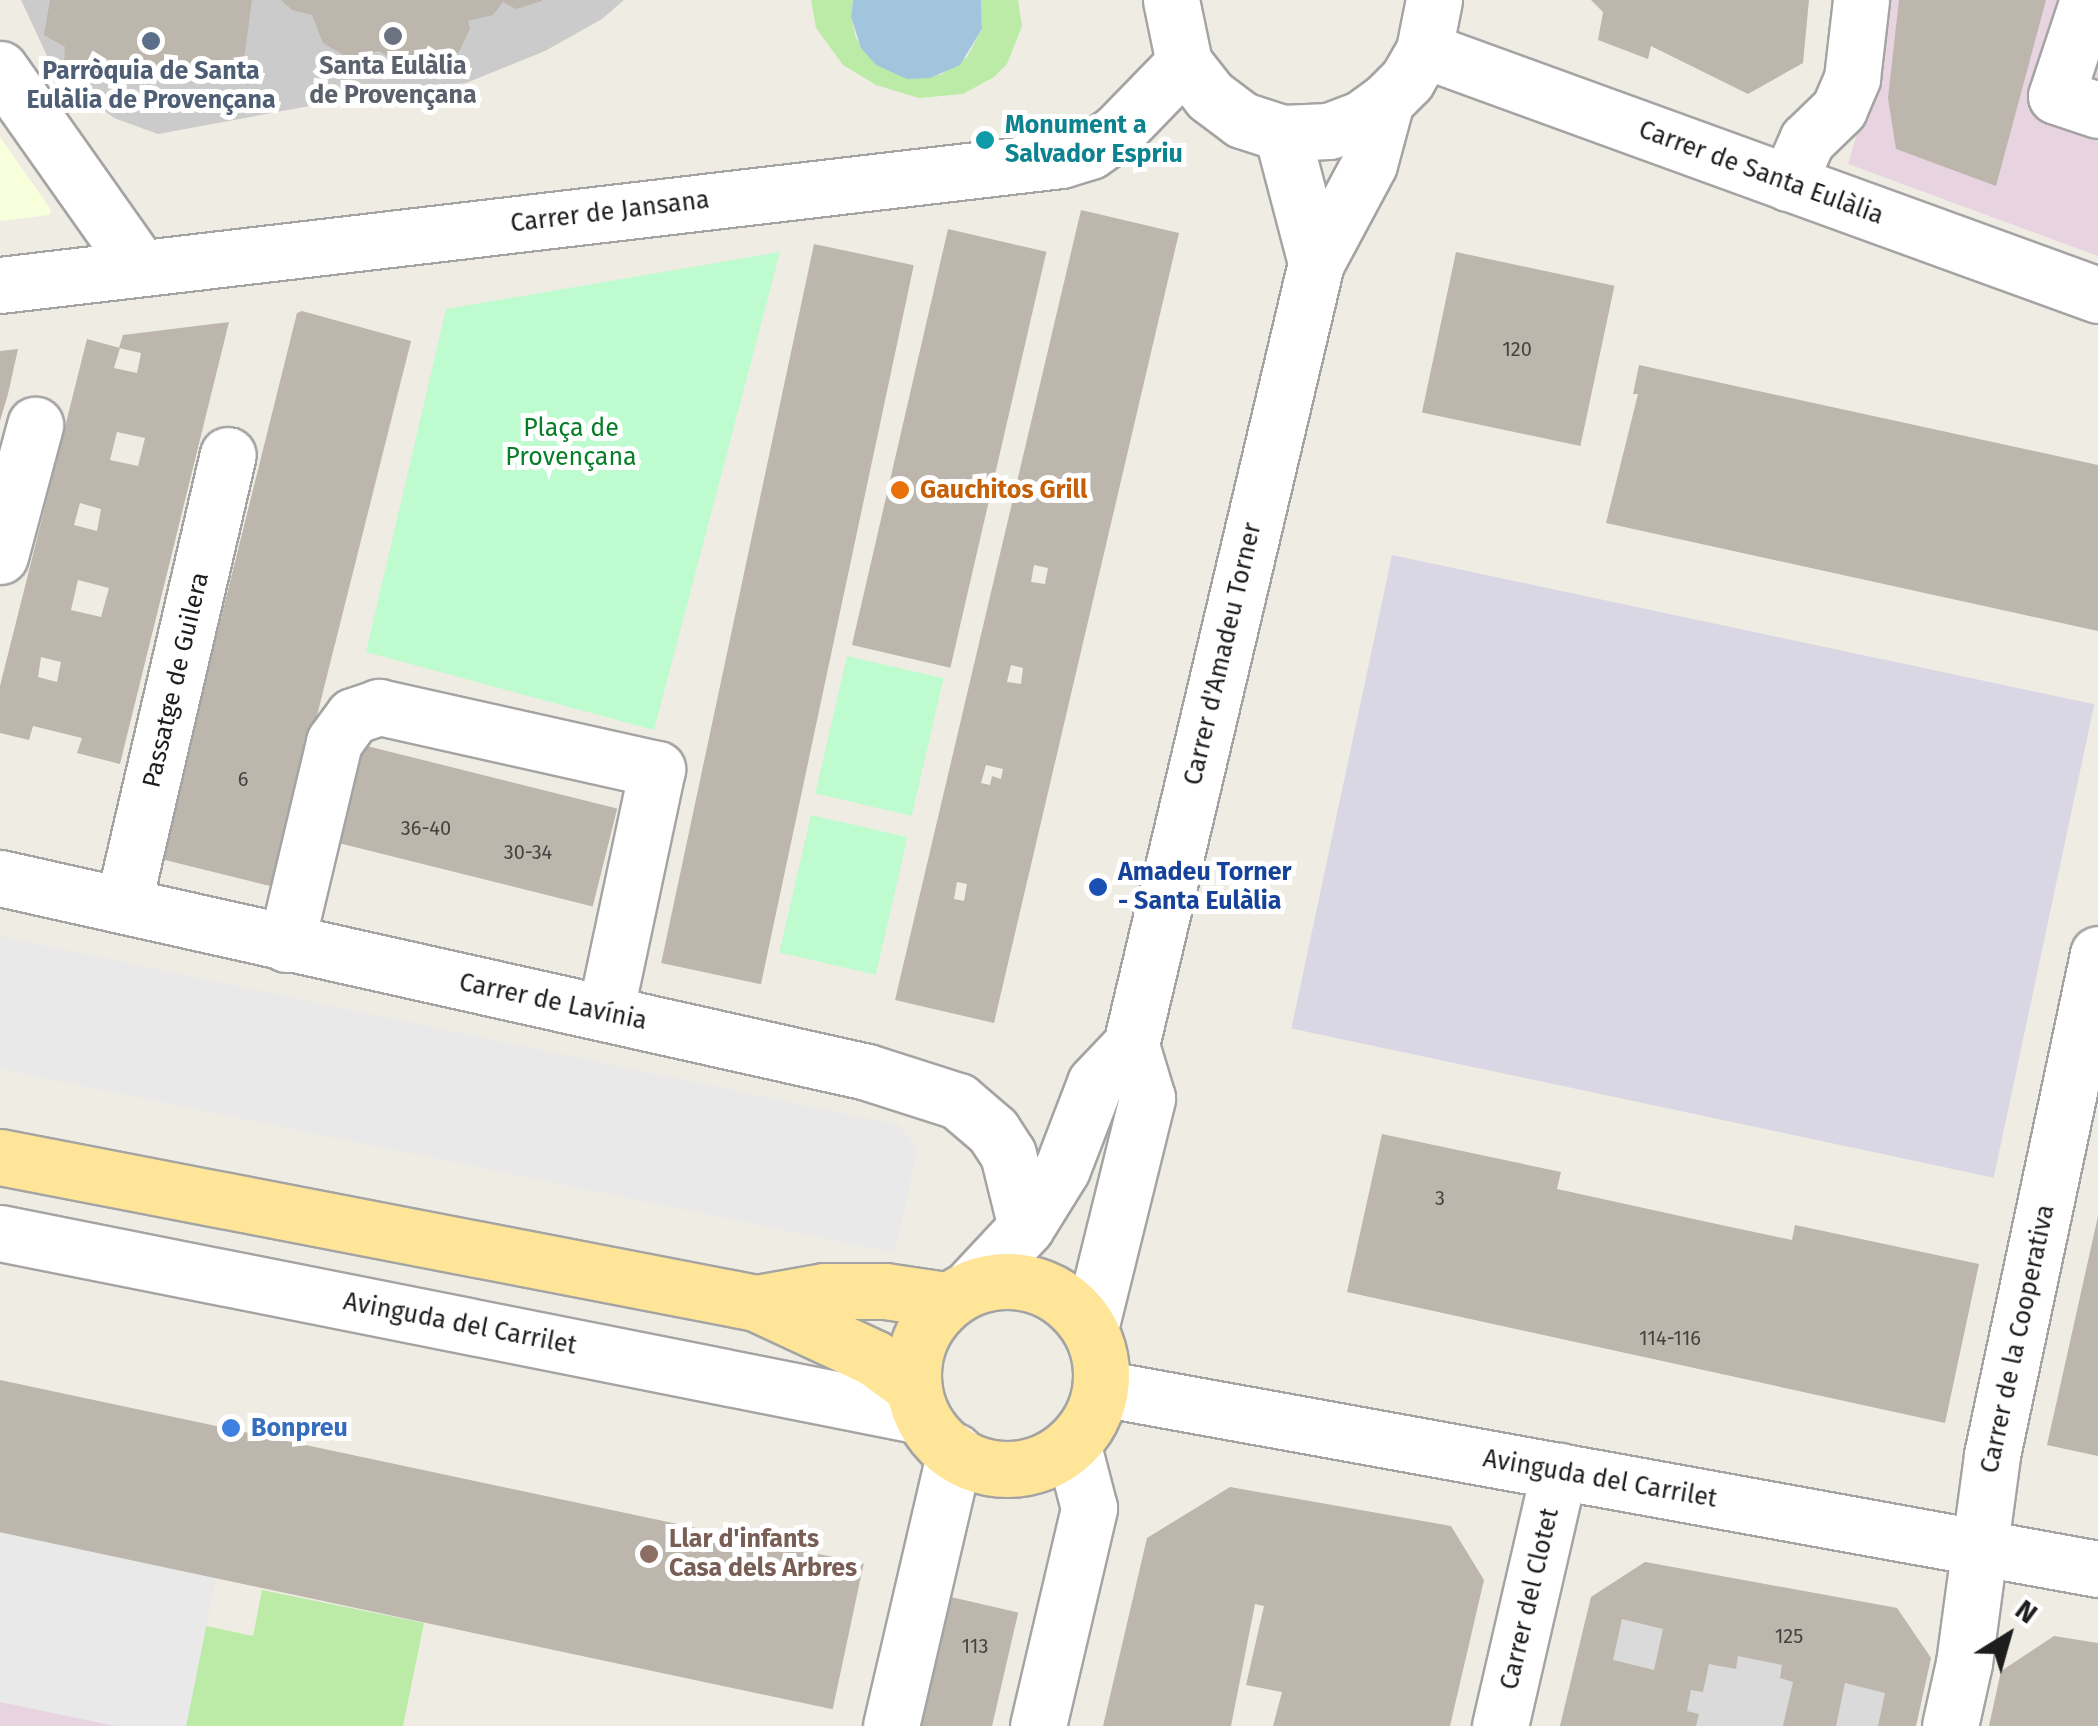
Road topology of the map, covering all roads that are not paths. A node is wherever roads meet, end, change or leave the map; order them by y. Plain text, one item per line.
1 (1171, 0) edge
2 (1862, 0) edge
3 (2092, 1) edge
4 (1429, 25) edge
5 (1184, 63) junction
6 (0, 69) edge
7 (1386, 102) junction
8 (2098, 110) edge
9 (1282, 133) junction
10 (1788, 183) junction
11 (1316, 263) junction
12 (139, 266) junction
13 (0, 285) edge
14 (2098, 296) edge
15 (34, 425) dead end
16 (228, 455) dead end
17 (0, 556) edge
18 (0, 878) edge
19 (123, 904) junction
20 (286, 944) junction
21 (2098, 954) edge
22 (605, 1013) junction
23 (1131, 1045) junction
24 (0, 1158) edge
25 (1026, 1227) junction
26 (0, 1232) edge
27 (960, 1292) junction
28 (756, 1303) junction
29 (1090, 1329) junction
30 (1101, 1388) junction
31 (929, 1417) junction
32 (1074, 1446) junction
33 (1559, 1471) junction
34 (1979, 1547) junction
35 (2098, 1569) edge
36 (891, 1726) edge
37 (1038, 1726) edge
38 (1500, 1726) edge
39 (1950, 1726) edge

1 - 5 street
2 - 10 street
3 - 8 street
4 - 7 street
4 - 10 street, Carrer de Santa Eulàlia
5 - 9 street
5 - 12 street, Carrer de Jansana
6 - 12 street
7 - 9 street
7 - 11 street, Carrer d'Amadeu Torner
9 - 11 street, Carrer d'Amadeu Torner
10 - 14 street, Carrer de Santa Eulàlia
11 - 23 street, Carrer d'Amadeu Torner
12 - 13 street, Carrer de Jansana
15 - 17 street
16 - 19 street, Passatge de Guilera
18 - 19 street, Carrer de Lavínia
19 - 20 street, Carrer de Lavínia
20 - 22 street, Carrer de Lavínia
20 - 22 street
21 - 34 street, Carrer de la Cooperativa
22 - 25 street, Carrer de Lavínia
23 - 25 street
23 - 29 street
24 - 28 main road
25 - 27 street
26 - 31 street, Avinguda del Carrilet
27 - 28 main road
27 - 29 main road
27 - 31 main road
28 - 31 main road
29 - 30 main road
30 - 32 main road
30 - 33 street, Avinguda del Carrilet
31 - 32 main road
31 - 36 street
32 - 37 street
33 - 34 street, Avinguda del Carrilet
33 - 38 street, Carrer del Clotet
34 - 35 street, Avinguda del Carrilet
34 - 39 street, Carrer de la Cooperativa

